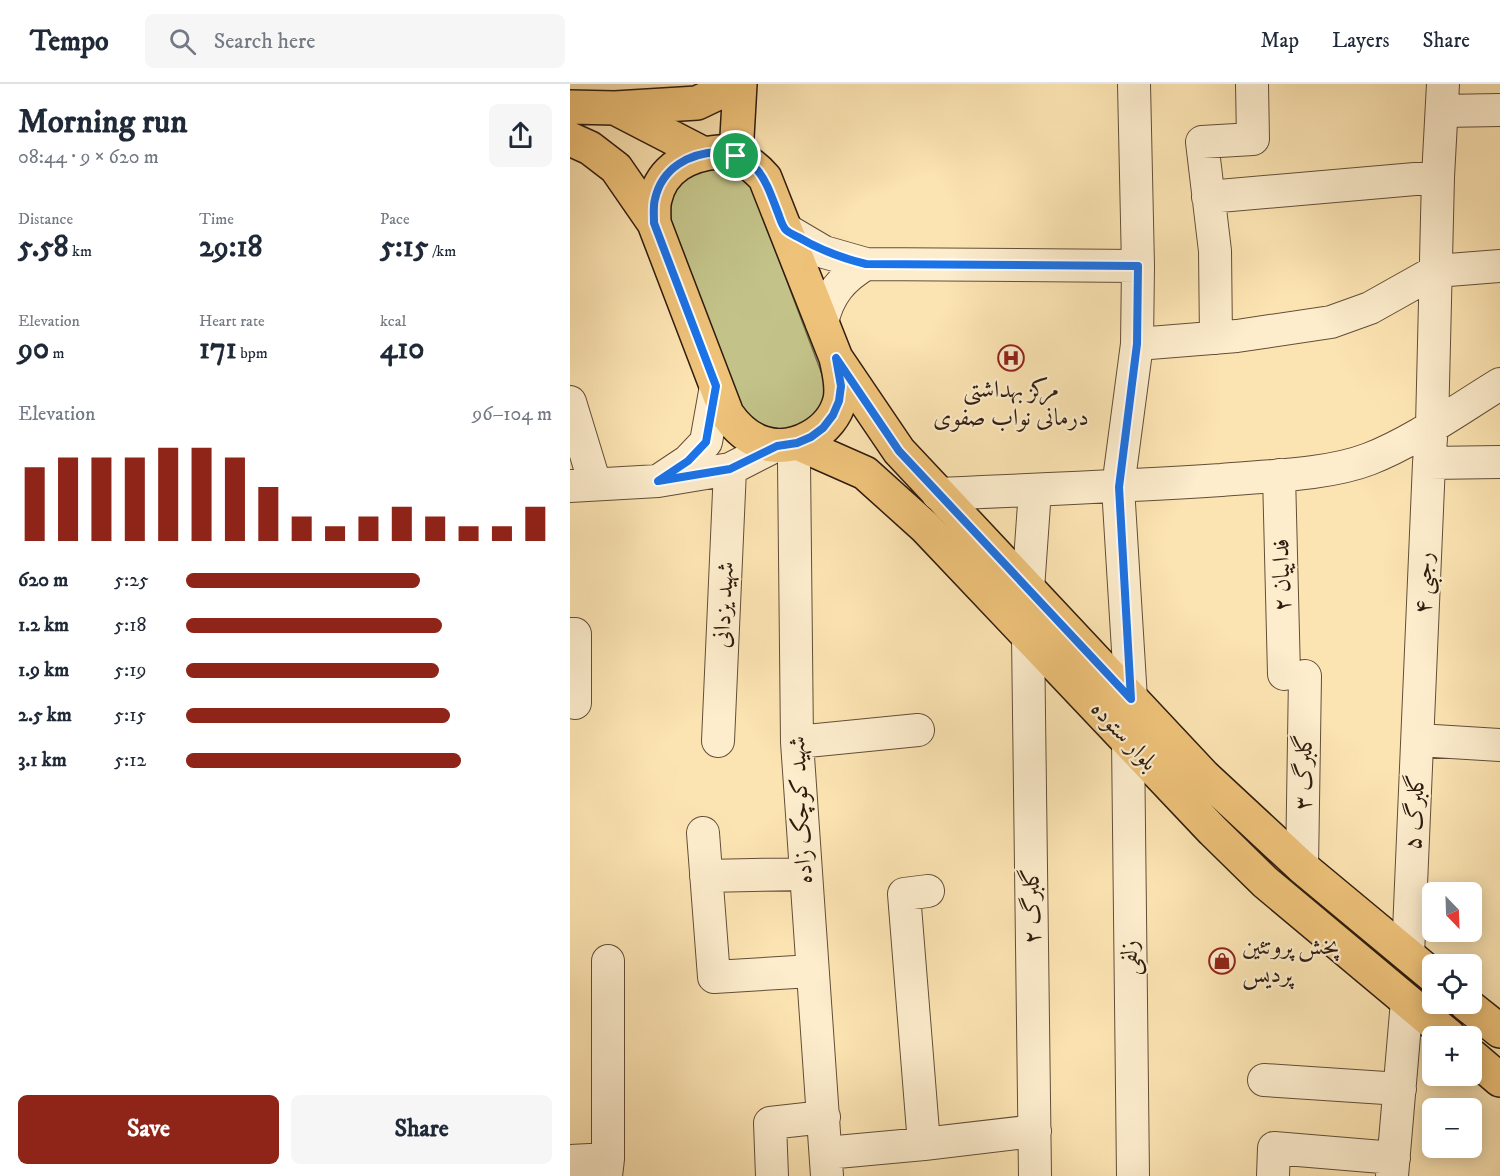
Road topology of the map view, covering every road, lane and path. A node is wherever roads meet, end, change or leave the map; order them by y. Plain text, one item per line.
1 (739, 84) edge
2 (1134, 84) edge
3 (1252, 84) edge
4 (1443, 98) edge
5 (570, 107) edge
6 (615, 108) junction
7 (1500, 110) edge
8 (570, 139) edge
9 (702, 153) junction
10 (736, 156) junction
11 (1438, 177) junction
12 (1208, 198) junction
13 (654, 223) junction
14 (785, 229) junction
15 (866, 264) junction
16 (1138, 266) junction
17 (1500, 266) edge
18 (1436, 271) junction
19 (822, 323) junction
20 (1216, 338) junction
21 (1137, 344) junction
22 (836, 358) junction
23 (1500, 384) edge
24 (716, 386) junction
25 (570, 402) edge
26 (1432, 426) junction
27 (787, 444) junction
28 (1500, 462) edge
29 (1429, 463) junction
30 (730, 469) junction
31 (1279, 475) junction
32 (658, 481) junction
33 (583, 485) edge
34 (1119, 487) junction
35 (1035, 490) junction
36 (938, 494) junction
37 (1028, 589) junction
38 (570, 634) edge
39 (1028, 636) junction
40 (1295, 675) joint
41 (1131, 699) junction
42 (575, 703) dead end
43 (918, 730) dead end
44 (1128, 740) junction
45 (1418, 740) junction
46 (718, 741) dead end
47 (797, 742) junction
48 (1500, 745) edge
49 (703, 833) dead end
50 (1302, 867) junction
51 (805, 874) junction
52 (706, 876) junction
53 (928, 891) dead end
54 (608, 961) dead end
55 (1420, 965) edge
56 (812, 972) junction
57 (1407, 1001) junction
58 (1479, 1014) edge
59 (1437, 1026) edge
60 (1500, 1031) edge
61 (1482, 1065) edge
62 (1264, 1080) dead end
63 (1500, 1080) edge
64 (1400, 1089) junction
65 (824, 1117) junction
66 (1035, 1131) junction
67 (924, 1144) junction
68 (570, 1161) edge
69 (826, 1164) edge
70 (1393, 1167) edge
71 (607, 1168) edge
72 (772, 1176) edge
73 (1035, 1176) edge
74 (1133, 1176) edge
75 (1273, 1176) edge

1 - 6 main road
1 - 10 main road
2 - 16 street
3 - 12 street
4 - 7 street
4 - 11 street, رجبی ۴
5 - 6 main road
6 - 9 main road
8 - 13 main road
9 - 10 main road
9 - 13 main road
10 - 14 main road
11 - 12 street
11 - 18 street, رجبی ۴
12 - 20 street
13 - 24 main road, بلوار ستوده
14 - 15 street
14 - 19 main road
15 - 16 street
15 - 19 street
16 - 21 street
17 - 18 street
18 - 20 street
18 - 26 street, رجبی ۴
19 - 22 main road
20 - 21 street
21 - 34 street
22 - 27 main road
22 - 36 main road, بلوار ستوده
23 - 26 street
24 - 27 main road, بلوار ستوده
24 - 32 street
25 - 33 street
26 - 29 street, رجبی ۴
26 - 31 street
27 - 30 street
27 - 39 main road, بلوار ستوده
27 - 47 street, شهید کوچک زاده
28 - 29 street
29 - 45 street, رجبی ۴
30 - 32 street
30 - 46 street, شهید یزدانی
31 - 34 street
31 - 40 street, فداییان ۲
32 - 33 street
34 - 35 street
34 - 41 street
35 - 36 street
35 - 37 street
36 - 37 main road, بلوار ستوده
37 - 41 main road, بلوار ستوده
38 - 42 street
39 - 44 main road, بلوار ستوده
39 - 66 street, گلبرگ ۲
40 - 50 street, گلبرگ ۳
41 - 50 main road, بلوار ستوده
43 - 47 street
44 - 57 main road, بلوار ستوده
44 - 74 street, زلفی
45 - 48 street
45 - 55 street, گلبرگ ۵
47 - 51 street, شهید کوچک زاده
49 - 52 street
50 - 55 main road, بلوار ستوده
51 - 52 street
51 - 56 street, شهید کوچک زاده
52 - 56 street
53 - 67 street
54 - 71 street
56 - 65 street, شهید کوچک زاده
57 - 59 main road, بلوار ستوده
57 - 64 street
58 - 60 main road
61 - 63 main road
62 - 64 street
64 - 70 street
65 - 69 street, شهید کوچک زاده
65 - 72 street
66 - 67 street
66 - 73 street, گلبرگ ۲
67 - 69 street
68 - 71 street
70 - 75 street

